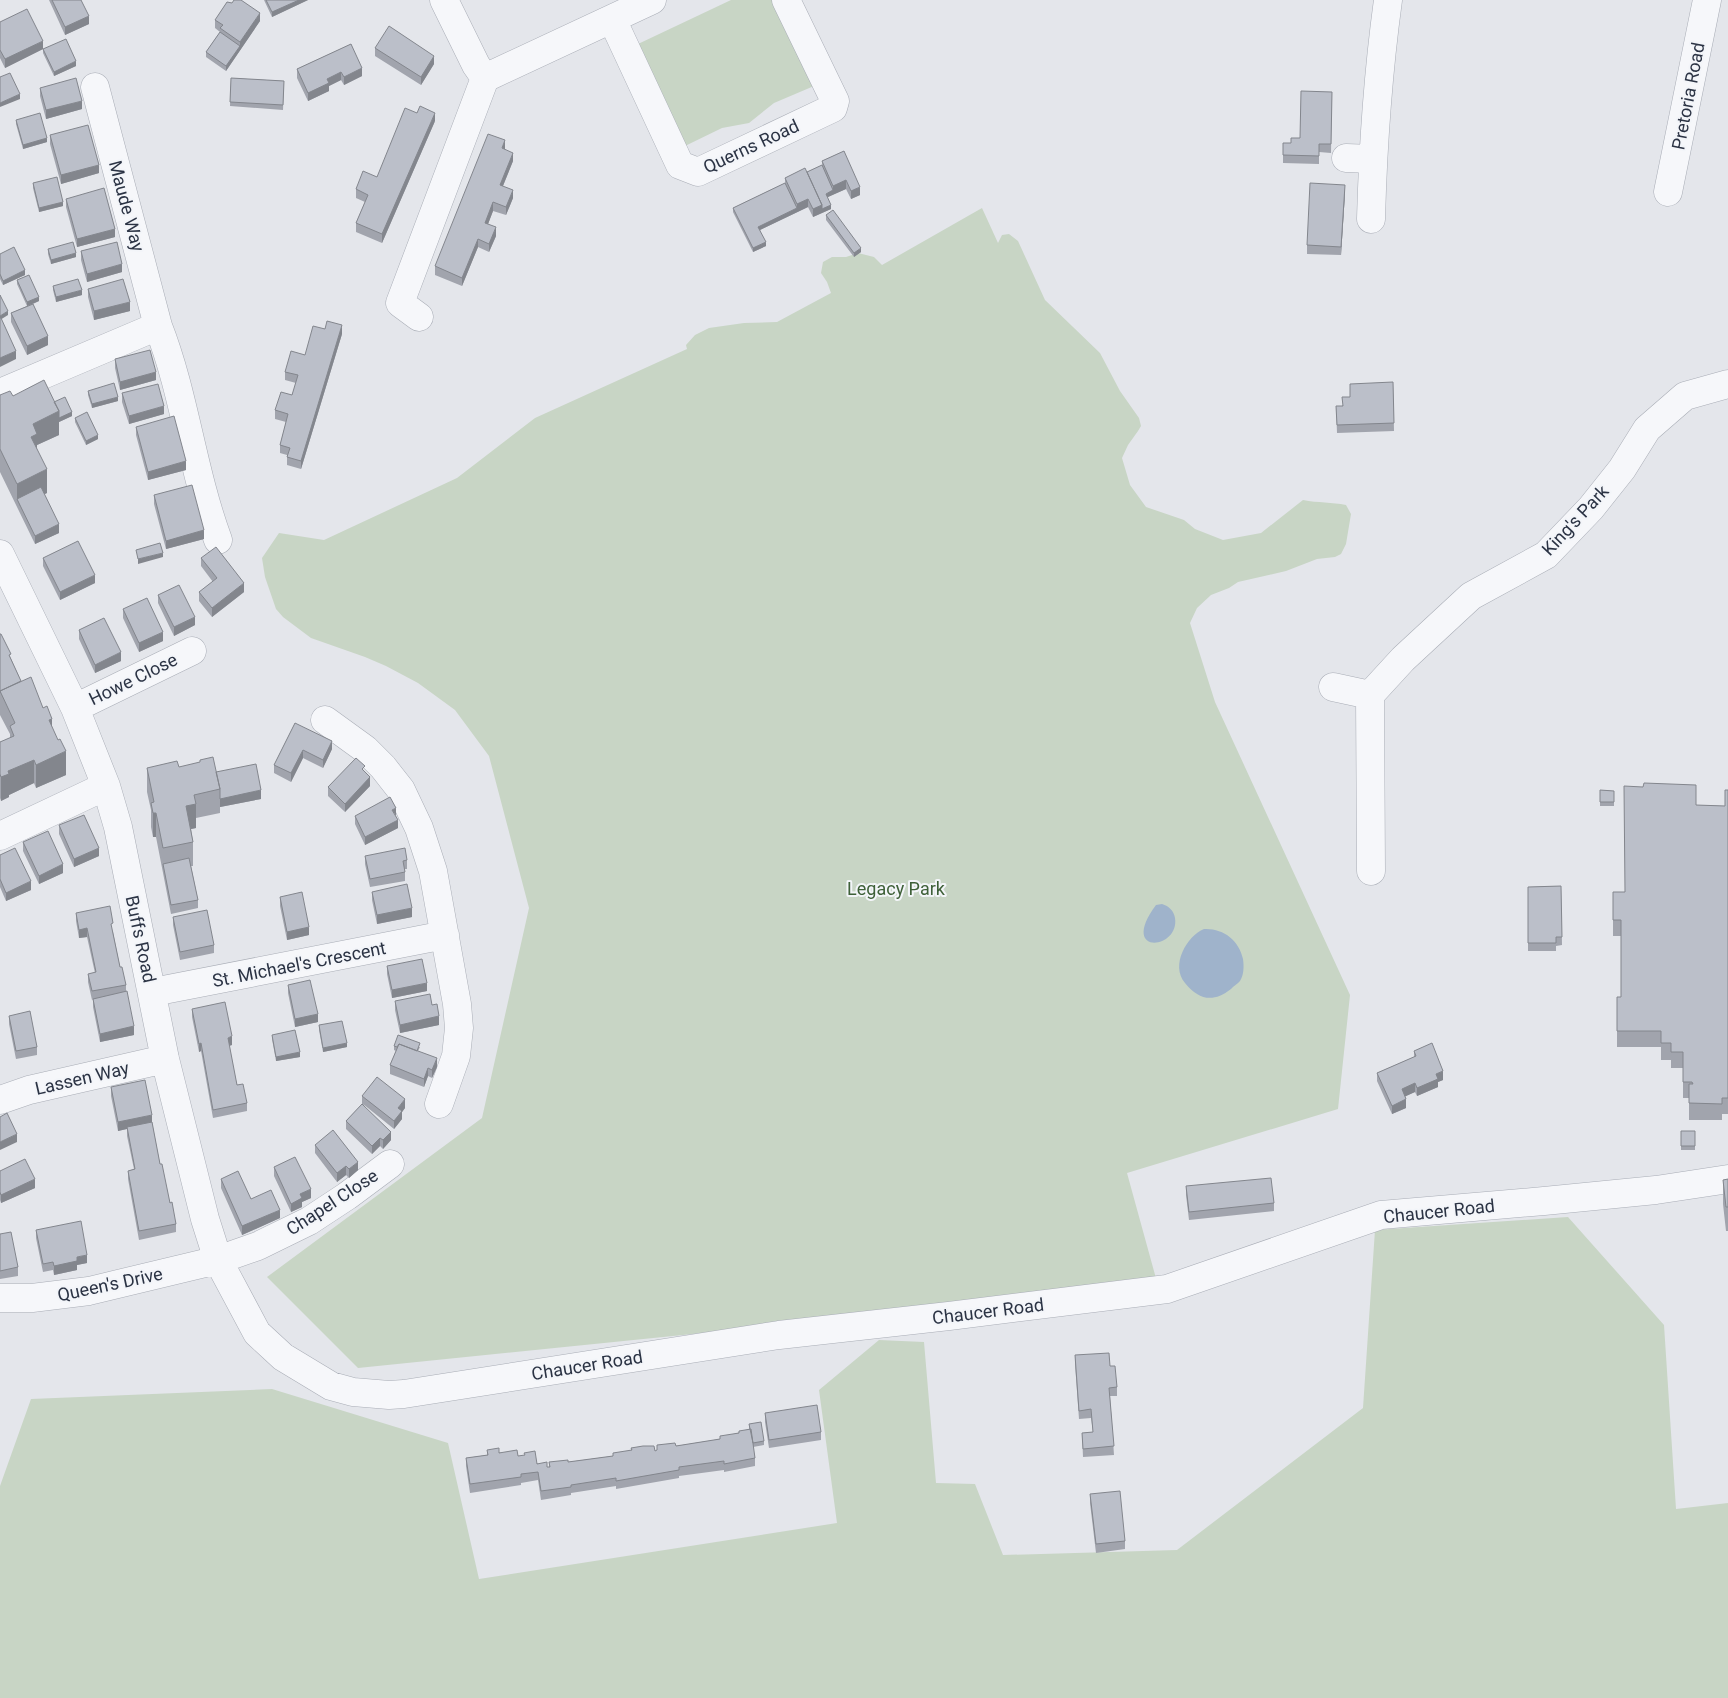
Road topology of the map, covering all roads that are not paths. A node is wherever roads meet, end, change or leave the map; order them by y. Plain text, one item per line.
1 (444, 0) edge
2 (652, 0) edge
3 (786, 0) edge
4 (1388, 0) edge
5 (1707, 0) edge
6 (612, 19) junction
7 (486, 78) junction
8 (95, 87) dead end
9 (1346, 158) dead end
10 (1373, 159) junction
11 (1668, 192) dead end
12 (1371, 219) dead end
13 (419, 317) dead end
14 (158, 326) junction
15 (1728, 384) edge
16 (0, 393) edge
17 (218, 540) dead end
18 (0, 554) edge
19 (192, 651) dead end
20 (1333, 687) dead end
21 (1370, 695) junction
22 (75, 708) junction
23 (325, 720) dead end
24 (106, 786) junction
25 (0, 836) edge
26 (1371, 871) dead end
27 (445, 935) junction
28 (152, 992) junction
29 (165, 1059) junction
30 (0, 1100) edge
31 (439, 1104) dead end
32 (390, 1164) dead end
33 (1728, 1179) edge
34 (218, 1260) junction
35 (0, 1298) edge
36 (257, 1333) joint

1 - 7 street
2 - 6 street
3 - 6 street, Querns Road
4 - 10 street
5 - 11 street, Pretoria Road
6 - 7 street
7 - 13 street
8 - 14 street, Maude Way
9 - 10 street
10 - 12 street
14 - 16 street
14 - 17 street, Maude Way
15 - 21 street, King's Park
18 - 22 street, Buffs Road
19 - 22 street, Howe Close
20 - 21 street
21 - 26 street
22 - 24 street, Buffs Road
23 - 27 street
24 - 25 street
24 - 28 street, Buffs Road
27 - 28 street, St. Michael's Crescent
27 - 31 street
28 - 29 street, Buffs Road
29 - 30 street, Lassen Way
29 - 34 street, Buffs Road
32 - 34 street, Chapel Close
33 - 36 street, Chaucer Road
34 - 35 street, Queen's Drive
34 - 36 street, Buffs Road

